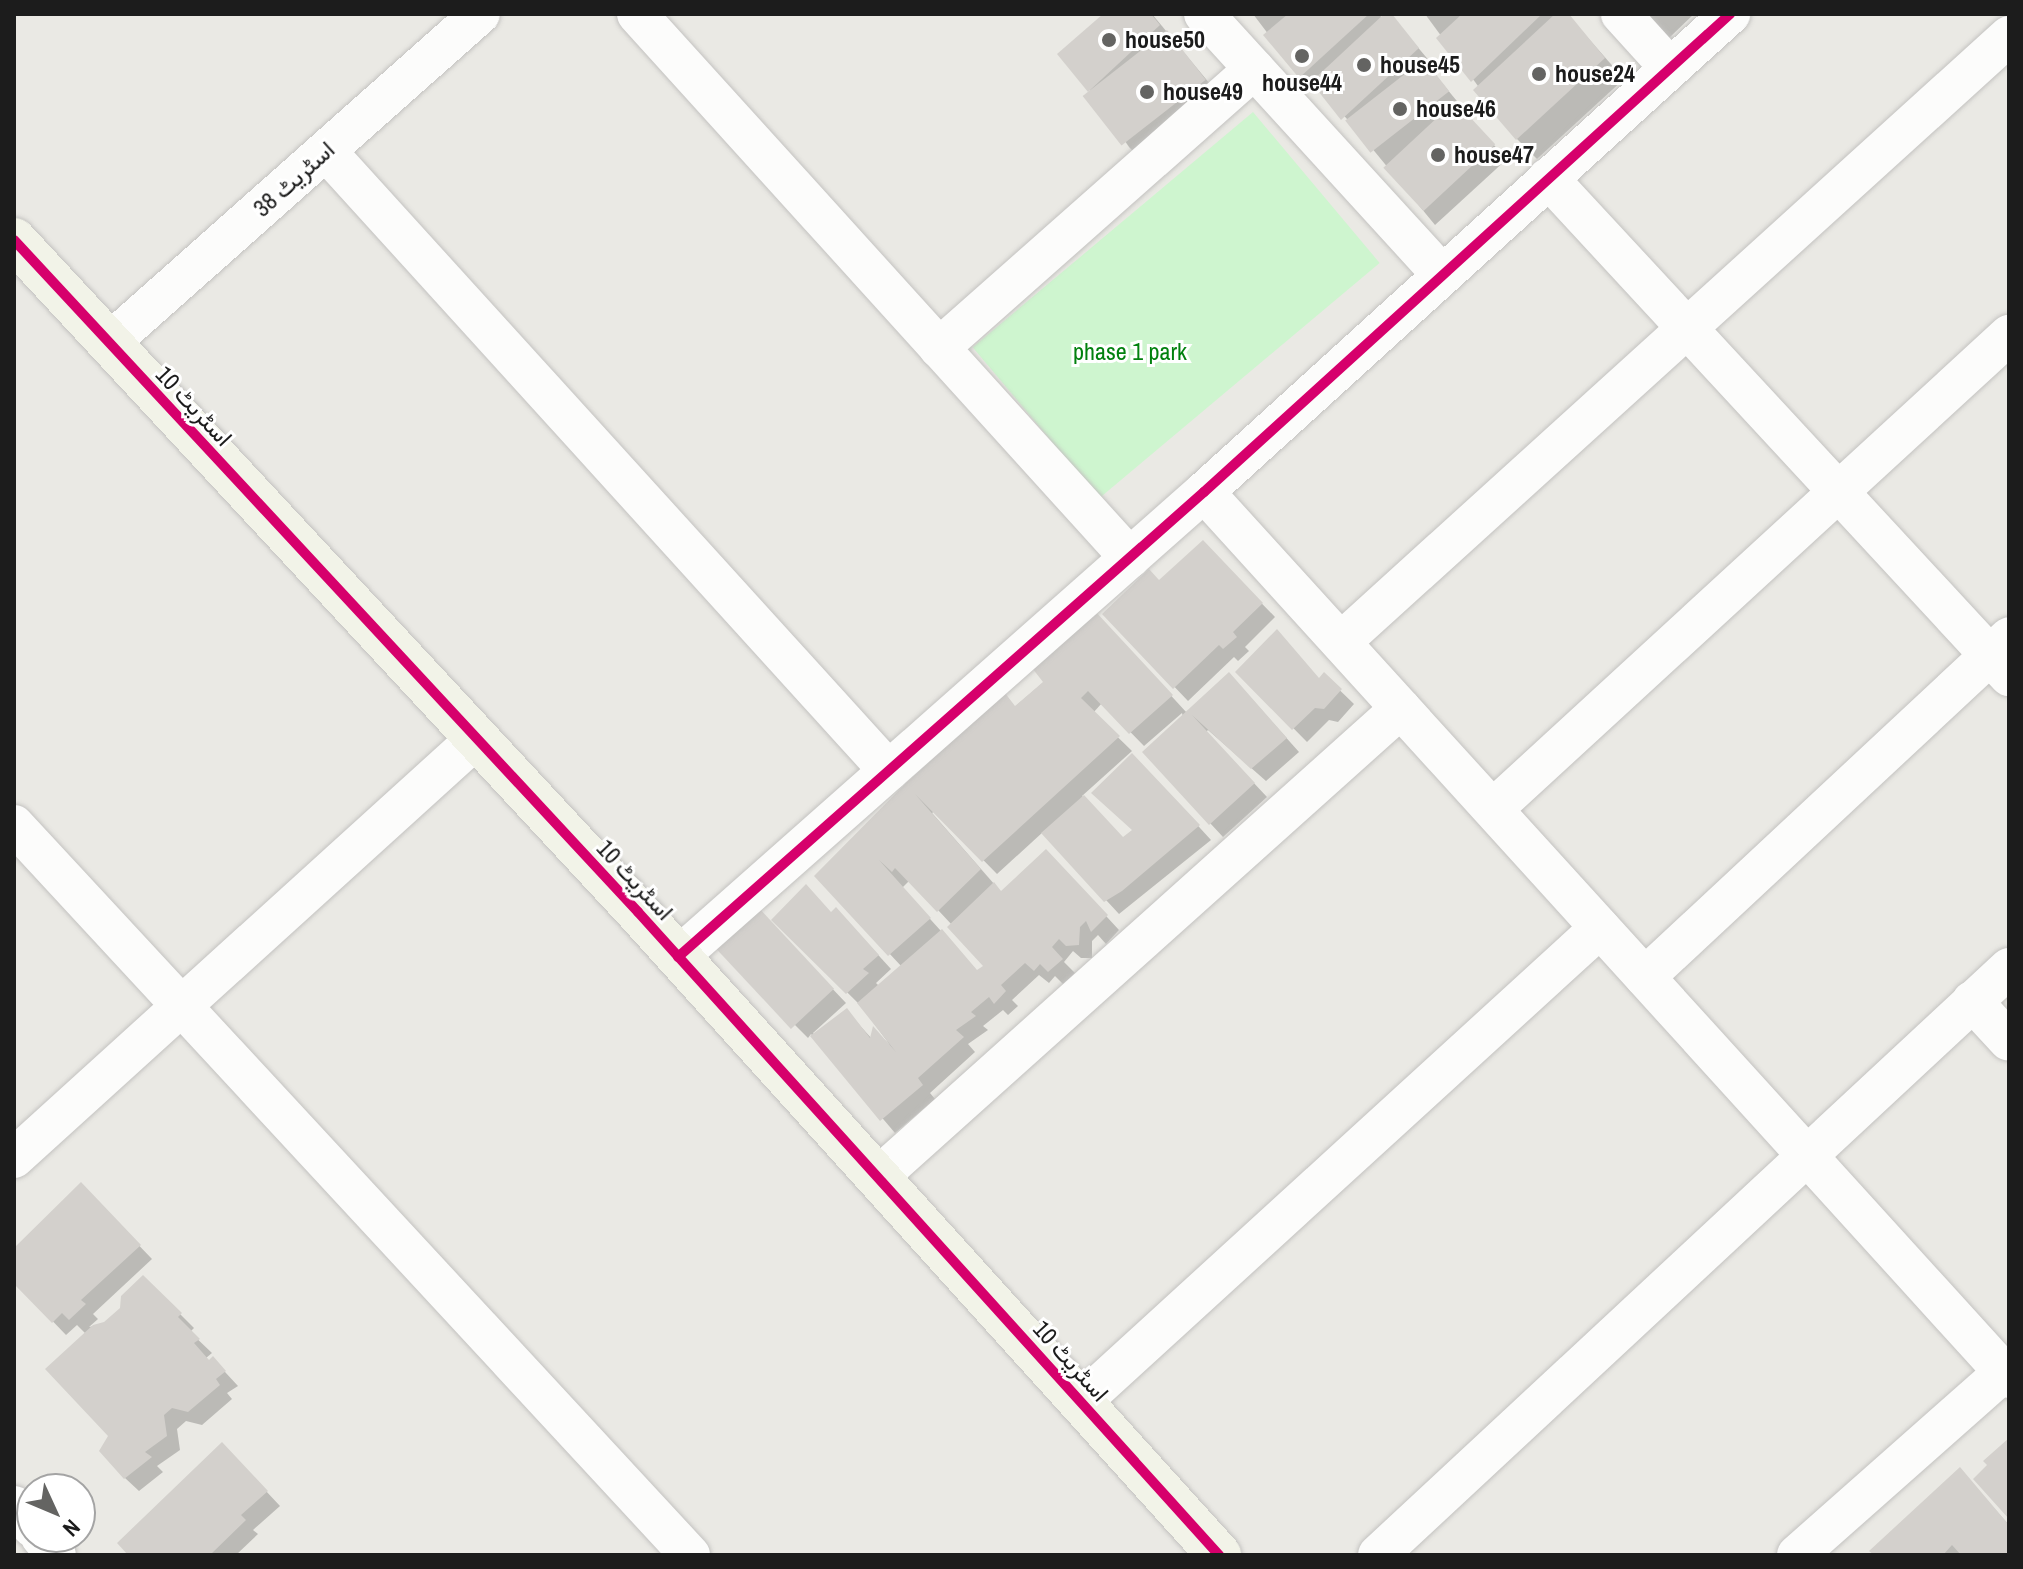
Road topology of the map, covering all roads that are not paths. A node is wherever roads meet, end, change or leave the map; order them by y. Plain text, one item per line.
1 (480, 14) edge
2 (637, 14) edge
3 (1204, 14) edge
4 (1621, 14) edge
5 (1730, 14) edge
6 (2009, 36) edge
7 (1670, 68) junction
8 (1254, 69) junction
9 (326, 151) junction
10 (1548, 178) junction
11 (14, 240) edge
12 (1442, 275) junction
13 (1689, 330) junction
14 (2009, 335) edge
15 (108, 344) junction
16 (939, 348) junction
17 (1838, 491) junction
18 (1204, 492) junction
19 (1130, 558) junction
20 (1341, 642) junction
21 (2003, 656) edge
22 (1401, 708) junction
23 (476, 739) junction
24 (889, 771) junction
25 (1493, 809) junction
26 (14, 825) edge
27 (1600, 928) junction
28 (678, 957) junction
29 (2009, 968) edge
30 (1645, 977) junction
31 (1972, 1001) junction
32 (181, 1008) junction
33 (2009, 1041) edge
34 (1808, 1156) junction
35 (14, 1158) edge
36 (878, 1177) junction
37 (2006, 1375) edge
38 (1081, 1402) junction
39 (690, 1555) edge
40 (1219, 1555) edge
41 (1378, 1555) edge
42 (1797, 1555) edge

1 - 9 street, اسٹریٹ 38
2 - 16 street
3 - 8 street
4 - 7 street
5 - 7 street
6 - 13 street
7 - 10 street
8 - 12 street
8 - 16 street
9 - 15 street, اسٹریٹ 38
9 - 24 street
10 - 12 street
10 - 13 street
11 - 15 street, اسٹریٹ 10
12 - 18 street
13 - 17 street
13 - 20 street
14 - 17 street
15 - 23 street, اسٹریٹ 10
16 - 19 street
17 - 21 street
17 - 25 street
18 - 19 street
18 - 20 street
19 - 24 street
20 - 22 street
21 - 30 street
22 - 25 street
22 - 36 street
23 - 28 street, اسٹریٹ 10
23 - 32 street
24 - 28 street
25 - 27 street
26 - 32 street
27 - 30 street
27 - 38 street
28 - 36 street, اسٹریٹ 10
29 - 31 street
30 - 34 street
31 - 33 street
31 - 34 street
32 - 35 street
32 - 39 street
34 - 37 street
34 - 41 street
36 - 38 street, اسٹریٹ 10
37 - 42 street
38 - 40 street, اسٹریٹ 10

